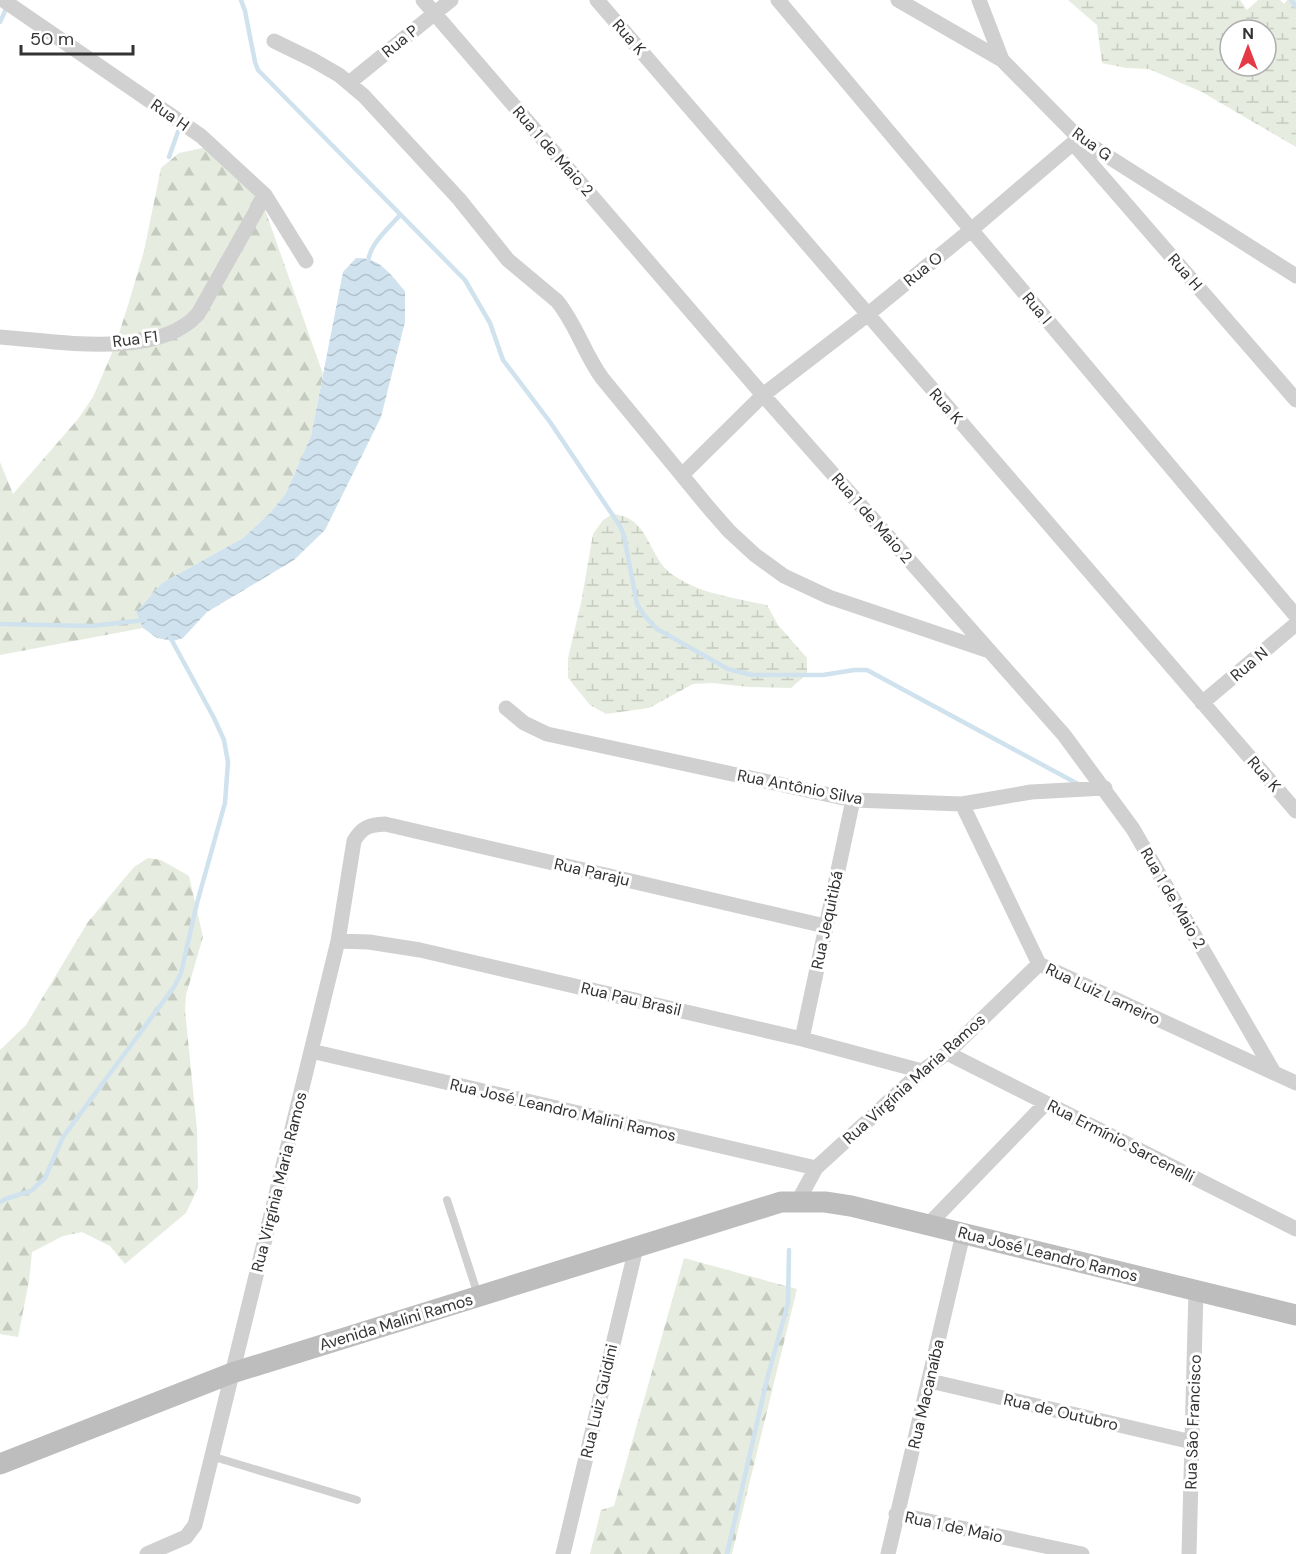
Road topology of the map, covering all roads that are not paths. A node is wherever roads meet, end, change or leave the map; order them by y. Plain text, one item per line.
1 (3, 0) edge
2 (423, 0) edge
3 (452, 0) edge
4 (597, 0) edge
5 (778, 0) edge
6 (898, 0) edge
7 (980, 0) edge
8 (434, 14) junction
9 (274, 41) dead end
10 (1002, 60) junction
11 (349, 83) junction
12 (1076, 141) junction
13 (265, 195) junction
14 (971, 230) junction
15 (306, 261) dead end
16 (1296, 276) edge
17 (867, 315) junction
18 (0, 337) edge
19 (763, 395) junction
20 (1296, 400) edge
21 (682, 475) junction
22 (1296, 616) edge
23 (1296, 624) edge
24 (989, 651) junction
25 (1202, 703) junction
26 (506, 708) dead end
27 (1105, 788) junction
28 (853, 800) junction
29 (962, 804) junction
30 (1296, 811) edge
31 (360, 831) joint
32 (825, 926) junction
33 (338, 941) junction
34 (1039, 964) junction
35 (802, 1040) junction
36 (311, 1051) junction
37 (947, 1053) junction
38 (922, 1071) junction
39 (1273, 1071) junction
40 (1296, 1083) edge
41 (1046, 1103) junction
42 (816, 1168) junction
43 (447, 1200) dead end
44 (798, 1201) junction
45 (928, 1225) junction
46 (1296, 1229) edge
47 (963, 1234) junction
48 (636, 1248) junction
49 (1196, 1290) junction
50 (479, 1297) junction
51 (1296, 1315) edge
52 (232, 1373) junction
53 (930, 1381) junction
54 (1192, 1442) junction
55 (211, 1456) junction
56 (0, 1464) edge
57 (357, 1500) dead end
58 (896, 1514) junction
59 (147, 1554) edge
60 (563, 1554) edge
61 (888, 1554) edge
62 (1082, 1554) edge
63 (1189, 1554) edge

1 - 13 street, Rua H
2 - 8 street, Rua 1 de Maio 2
3 - 8 street, Rua P
4 - 17 street, Rua K
5 - 14 street, Rua I
6 - 10 street, Rua G
7 - 10 street
8 - 11 street, Rua P
8 - 19 street, Rua 1 de Maio 2
9 - 11 street
10 - 12 street, Rua G
11 - 21 street
12 - 14 street, Rua O
12 - 16 street, Rua G
12 - 20 street, Rua H
13 - 15 street, Rua H
13 - 18 street, Rua F1
14 - 17 street, Rua O
14 - 22 street, Rua I
17 - 19 street, Rua O
17 - 25 street, Rua K
19 - 21 street, Rua O
19 - 24 street, Rua 1 de Maio 2
21 - 24 street
23 - 25 street, Rua N
24 - 27 street, Rua 1 de Maio 2
25 - 30 street, Rua K
26 - 28 street, Rua Antônio Silva
27 - 29 street, Rua Antônio Silva
27 - 39 street, Rua 1 de Maio 2
28 - 29 street, Rua Antônio Silva
28 - 32 street, Rua Jequitibá
29 - 34 street, Rua Luiz Lameiro
31 - 32 street, Rua Paraju
31 - 33 street, Rua Virgínia Maria Ramos
32 - 35 street, Rua Jequitibá
33 - 35 street, Rua Pau Brasil
33 - 36 street, Rua Virgínia Maria Ramos
34 - 37 street, Rua Virgínia Maria Ramos
34 - 39 street, Rua Luiz Lameiro
35 - 38 street, Rua Pau Brasil
36 - 42 street, Rua José Leandro Malini Ramos
36 - 52 street, Rua Virgínia Maria Ramos
37 - 38 street, Rua Virgínia Maria Ramos
37 - 41 street, Rua Ermínio Sarcenelli
38 - 42 street, Rua Virgínia Maria Ramos
39 - 40 street, Rua Luiz Lameiro
41 - 45 street
41 - 46 street, Rua Ermínio Sarcenelli
42 - 44 street, Rua Virgínia Maria Ramos
43 - 50 lane
44 - 45 street, Rua José Leandro Ramos
44 - 48 street, Avenida Malini Ramos
45 - 47 street, Rua José Leandro Ramos
47 - 49 street, Rua José Leandro Ramos
47 - 53 street, Rua Macanaíba
48 - 50 street, Avenida Malini Ramos
48 - 60 street, Rua Luiz Guidini
49 - 51 street, Rua José Leandro Ramos
49 - 54 street, Rua São Francisco
50 - 52 street, Avenida Malini Ramos
52 - 55 street, Rua Virgínia Maria Ramos
52 - 56 street, Avenida Malini Ramos
53 - 54 street, Rua de Outubro
53 - 58 street, Rua Macanaíba
54 - 63 street, Rua São Francisco
55 - 57 lane
55 - 59 street, Rua Virgínia Maria Ramos
58 - 61 street, Rua Macanaíba
58 - 62 street, Rua 1 de Maio

